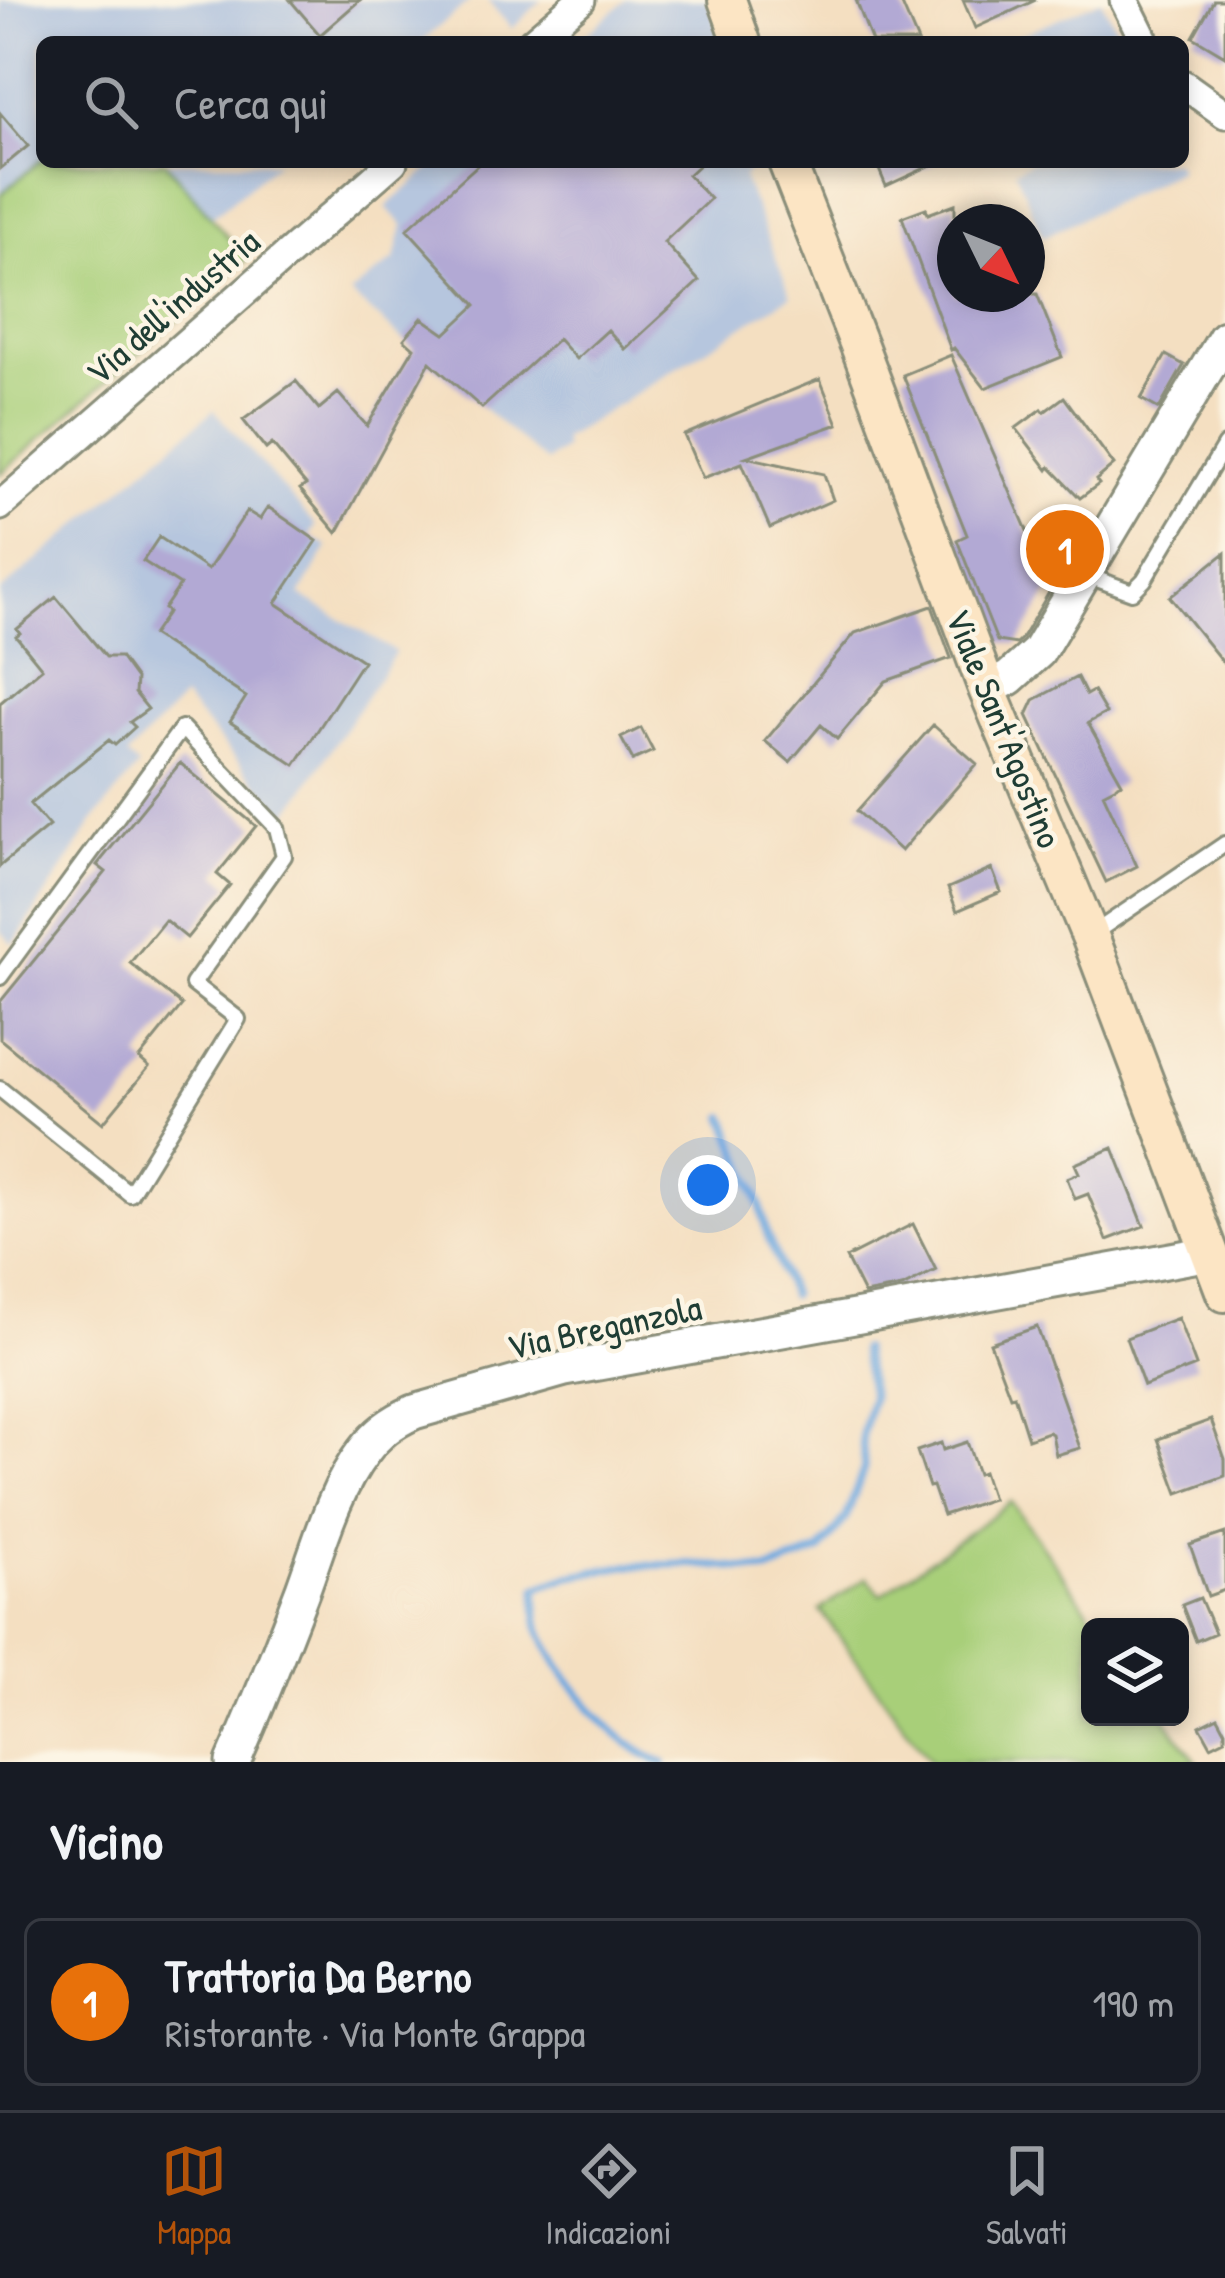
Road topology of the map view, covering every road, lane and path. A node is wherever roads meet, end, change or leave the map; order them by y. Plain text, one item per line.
1 (581, 0) edge
2 (727, 0) edge
3 (1124, 0) edge
4 (539, 36) edge
5 (740, 36) edge
6 (1142, 36) edge
7 (1189, 88) edge
8 (1225, 114) edge
9 (386, 168) edge
10 (789, 168) edge
11 (1223, 346) edge
12 (1225, 446) edge
13 (0, 506) edge
14 (1084, 574) junction
15 (987, 689) junction
16 (1225, 844) edge
17 (1090, 936) junction
18 (0, 977) edge
19 (0, 1089) edge
20 (1210, 1253) junction
21 (1225, 1293) edge
22 (232, 1762) edge

1 - 4 street
2 - 5 main road
3 - 6 street
7 - 8 street
9 - 13 street, Via dell'industria
10 - 15 main road, Viale Sant'Agostino
11 - 14 street
12 - 14 lane
14 - 15 street
15 - 17 main road, Viale Sant'Agostino
16 - 17 lane
17 - 20 main road, Viale Sant'Agostino
18 - 19 lane
20 - 21 main road, Viale Sant'Agostino
20 - 22 street, Via Breganzola

